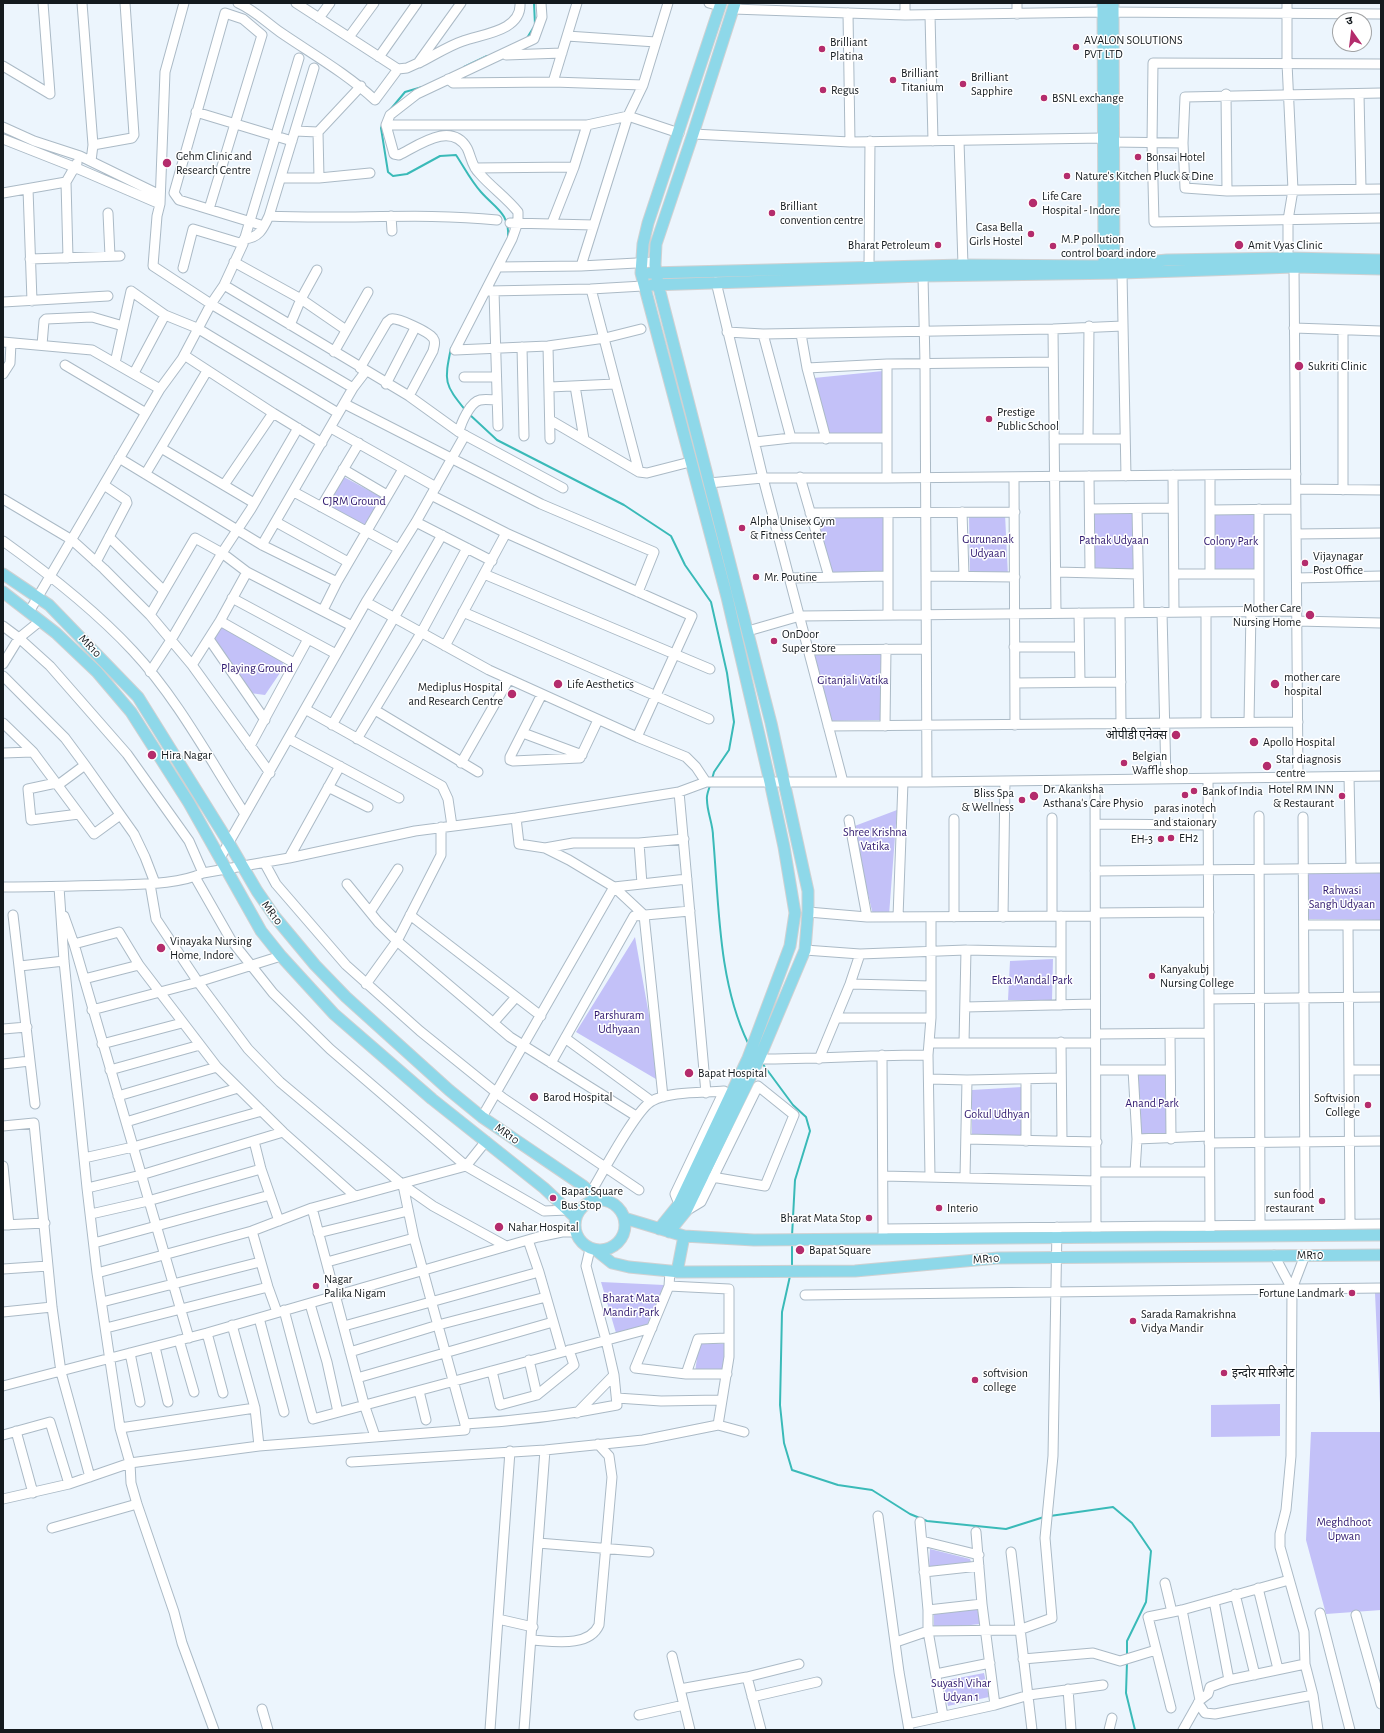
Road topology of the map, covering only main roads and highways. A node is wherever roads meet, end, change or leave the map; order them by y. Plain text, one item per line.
1 (721, 5) edge
2 (734, 6) edge
3 (1108, 8) edge
4 (1381, 260) edge
5 (1291, 262) junction
6 (655, 267) junction
7 (641, 268) junction
8 (1109, 268) junction
9 (1381, 269) edge
10 (658, 284) junction
11 (643, 286) junction
12 (3, 574) edge
13 (3, 592) edge
14 (759, 1050) junction
15 (600, 1200) junction
16 (683, 1208) junction
17 (572, 1214) junction
18 (624, 1218) junction
19 (664, 1231) junction
20 (1381, 1235) edge
21 (684, 1236) junction
22 (594, 1250) junction
23 (1381, 1255) edge
24 (674, 1271) junction

1 - 7 main road
2 - 6 main road
3 - 8 main road
4 - 5 main road
5 - 8 main road
5 - 8 main road
5 - 9 main road
6 - 7 main road
6 - 8 main road
6 - 10 main road
7 - 11 main road
8 - 10 main road
10 - 11 main road
10 - 14 main road
11 - 14 main road
12 - 15 main road, MR10
13 - 17 main road, MR10
14 - 16 main road
14 - 16 main road
15 - 17 main road
15 - 18 main road
16 - 19 main road
17 - 22 main road
18 - 19 main road, MR10
18 - 22 main road
19 - 21 main road, MR10
20 - 21 main road, MR10
21 - 24 main road
22 - 24 main road, MR10
23 - 24 main road, MR10

